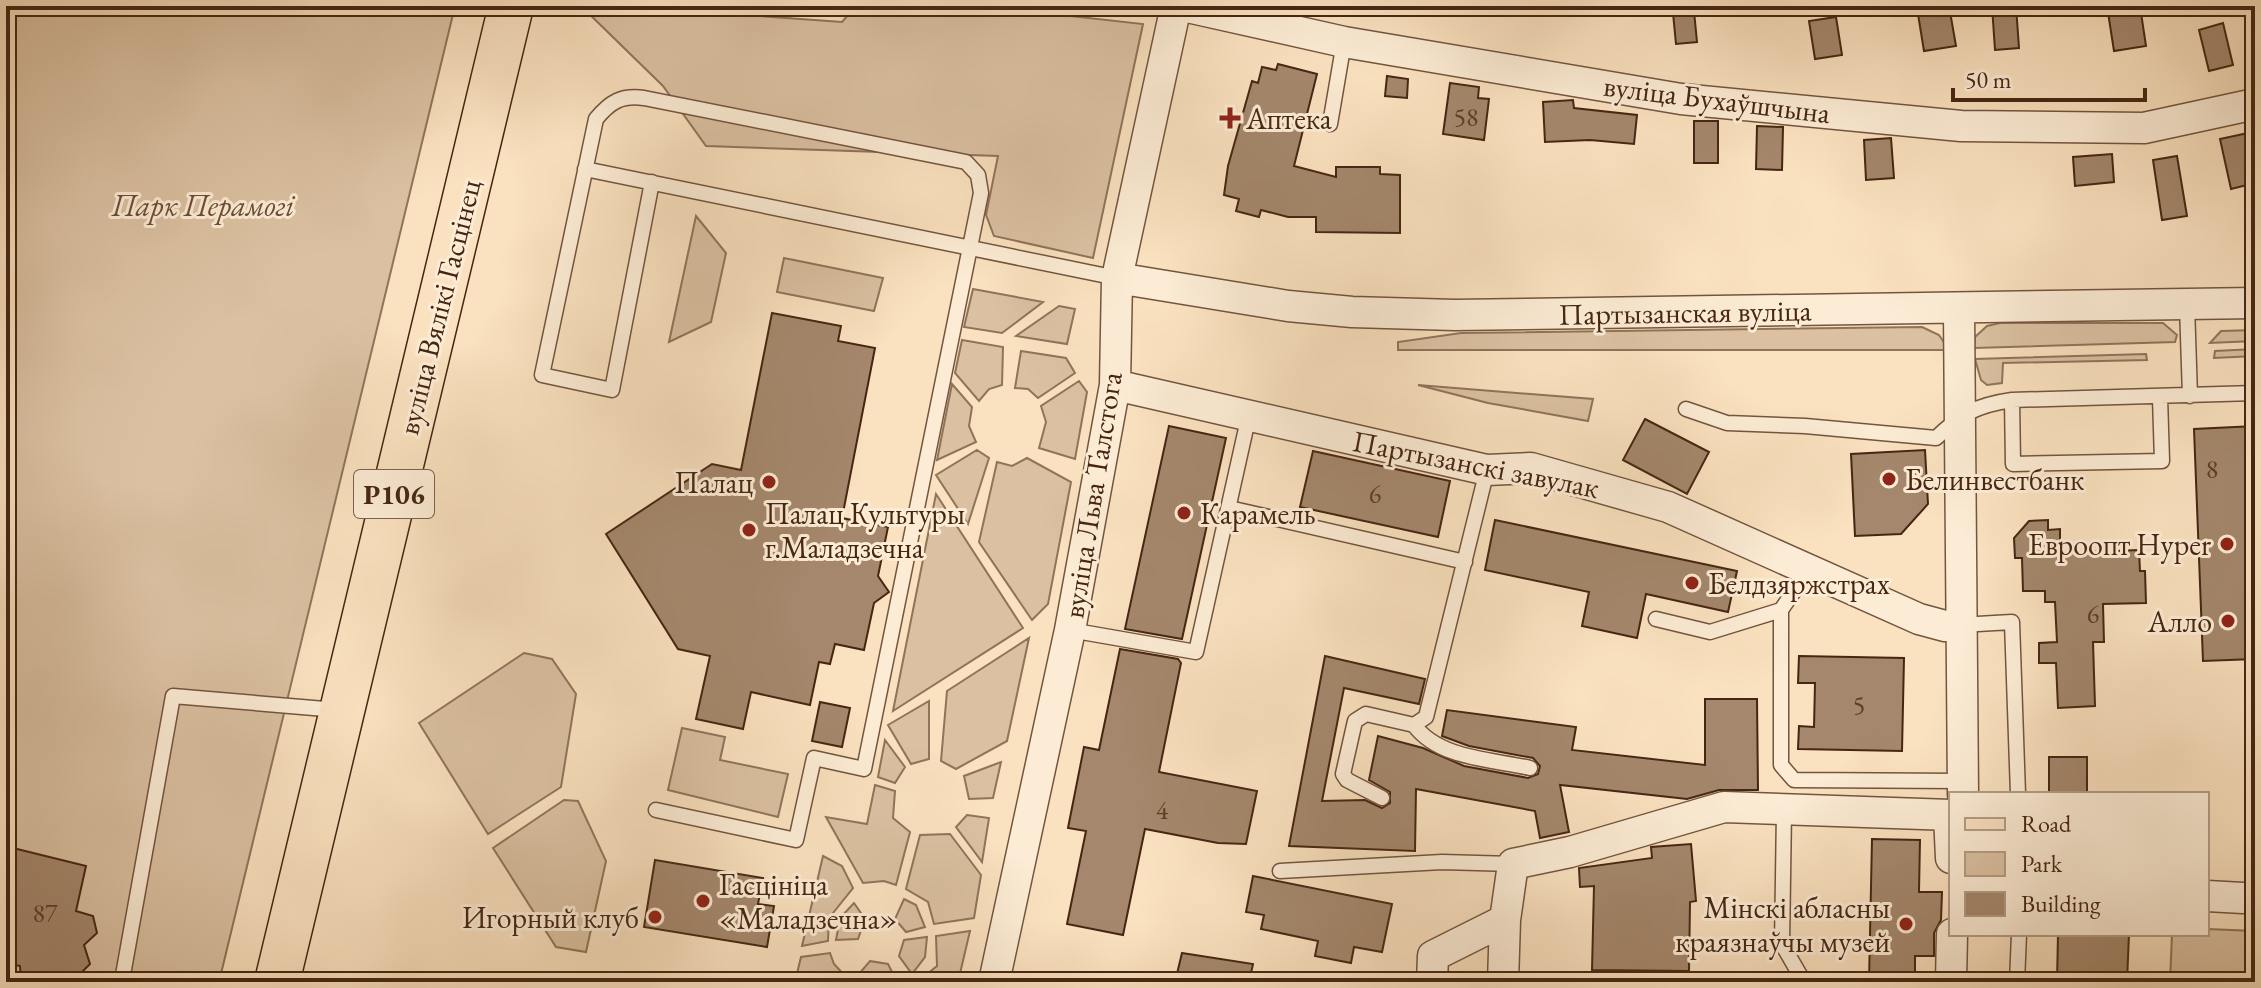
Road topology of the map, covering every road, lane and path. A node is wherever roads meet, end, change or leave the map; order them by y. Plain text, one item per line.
1 (511, 6) edge
2 (1176, 6) edge
3 (1183, 6) edge
4 (1344, 42) junction
5 (2255, 104) edge
6 (1330, 124) dead end
7 (585, 169) junction
8 (652, 182) junction
9 (971, 248) junction
10 (1117, 278) junction
11 (2255, 303) edge
12 (2187, 306) junction
13 (1959, 310) junction
14 (1115, 385) junction
15 (2255, 393) edge
16 (2190, 396) junction
17 (2160, 397) junction
18 (2012, 400) junction
19 (1686, 409) dead end
20 (1249, 415) junction
21 (1960, 415) junction
22 (1487, 470) junction
23 (1229, 508) junction
24 (1465, 562) junction
25 (1808, 571) junction
26 (1781, 610) junction
27 (1656, 619) dead end
28 (1960, 625) junction
29 (1070, 630) junction
30 (342, 710) junction
31 (1414, 725) junction
32 (1530, 768) dead end
33 (1956, 792) edge
34 (2018, 792) edge
35 (1382, 798) dead end
36 (1949, 800) edge
37 (1949, 801) edge
38 (656, 810) dead end
39 (1784, 811) junction
40 (1513, 864) junction
41 (1280, 871) dead end
42 (2209, 896) edge
43 (2243, 898) dead end
44 (1505, 920) junction
45 (1952, 936) edge
46 (2019, 936) edge
47 (123, 975) dead end
48 (277, 982) edge
49 (994, 982) edge
50 (1432, 982) edge
51 (1503, 982) edge
52 (1804, 982) edge
53 (1951, 982) edge
54 (2017, 982) edge

1 - 30 main road, вуліца Вялікі Гасцінец / Р106
2 - 10 street, вуліца Льва Талстога
3 - 4 street, вуліца Бухаўшчына
4 - 5 street, вуліца Бухаўшчына
4 - 6 lane
7 - 8 lane
7 - 8 lane
7 - 9 lane
8 - 9 lane
9 - 10 lane
9 - 38 lane
10 - 13 street, Партызанская вуліца
10 - 14 street, вуліца Льва Талстога
11 - 12 street, Партызанская вуліца
12 - 13 street, Партызанская вуліца
12 - 16 lane
13 - 21 street
14 - 20 street, Партызанскі завулак
14 - 29 street, вуліца Льва Талстога
15 - 16 lane
16 - 17 lane
17 - 18 lane
17 - 18 lane
18 - 21 lane
19 - 21 lane
20 - 22 street, Партызанскі завулак
20 - 23 lane
21 - 28 street
22 - 24 lane
22 - 25 street, Партызанскі завулак
23 - 24 lane
23 - 29 lane
24 - 31 lane
25 - 26 lane
25 - 28 street, Партызанскі завулак
26 - 27 lane
26 - 36 lane
28 - 33 street
28 - 34 lane
29 - 49 street, вуліца Льва Талстога
30 - 47 lane
30 - 48 main road, вуліца Вялікі Гасцінец / Р106
31 - 32 lane
31 - 35 lane
37 - 39 street
39 - 40 street
39 - 52 lane
40 - 41 lane
40 - 44 street
42 - 43 street
44 - 50 street
44 - 51 street
45 - 53 street
46 - 54 lane

